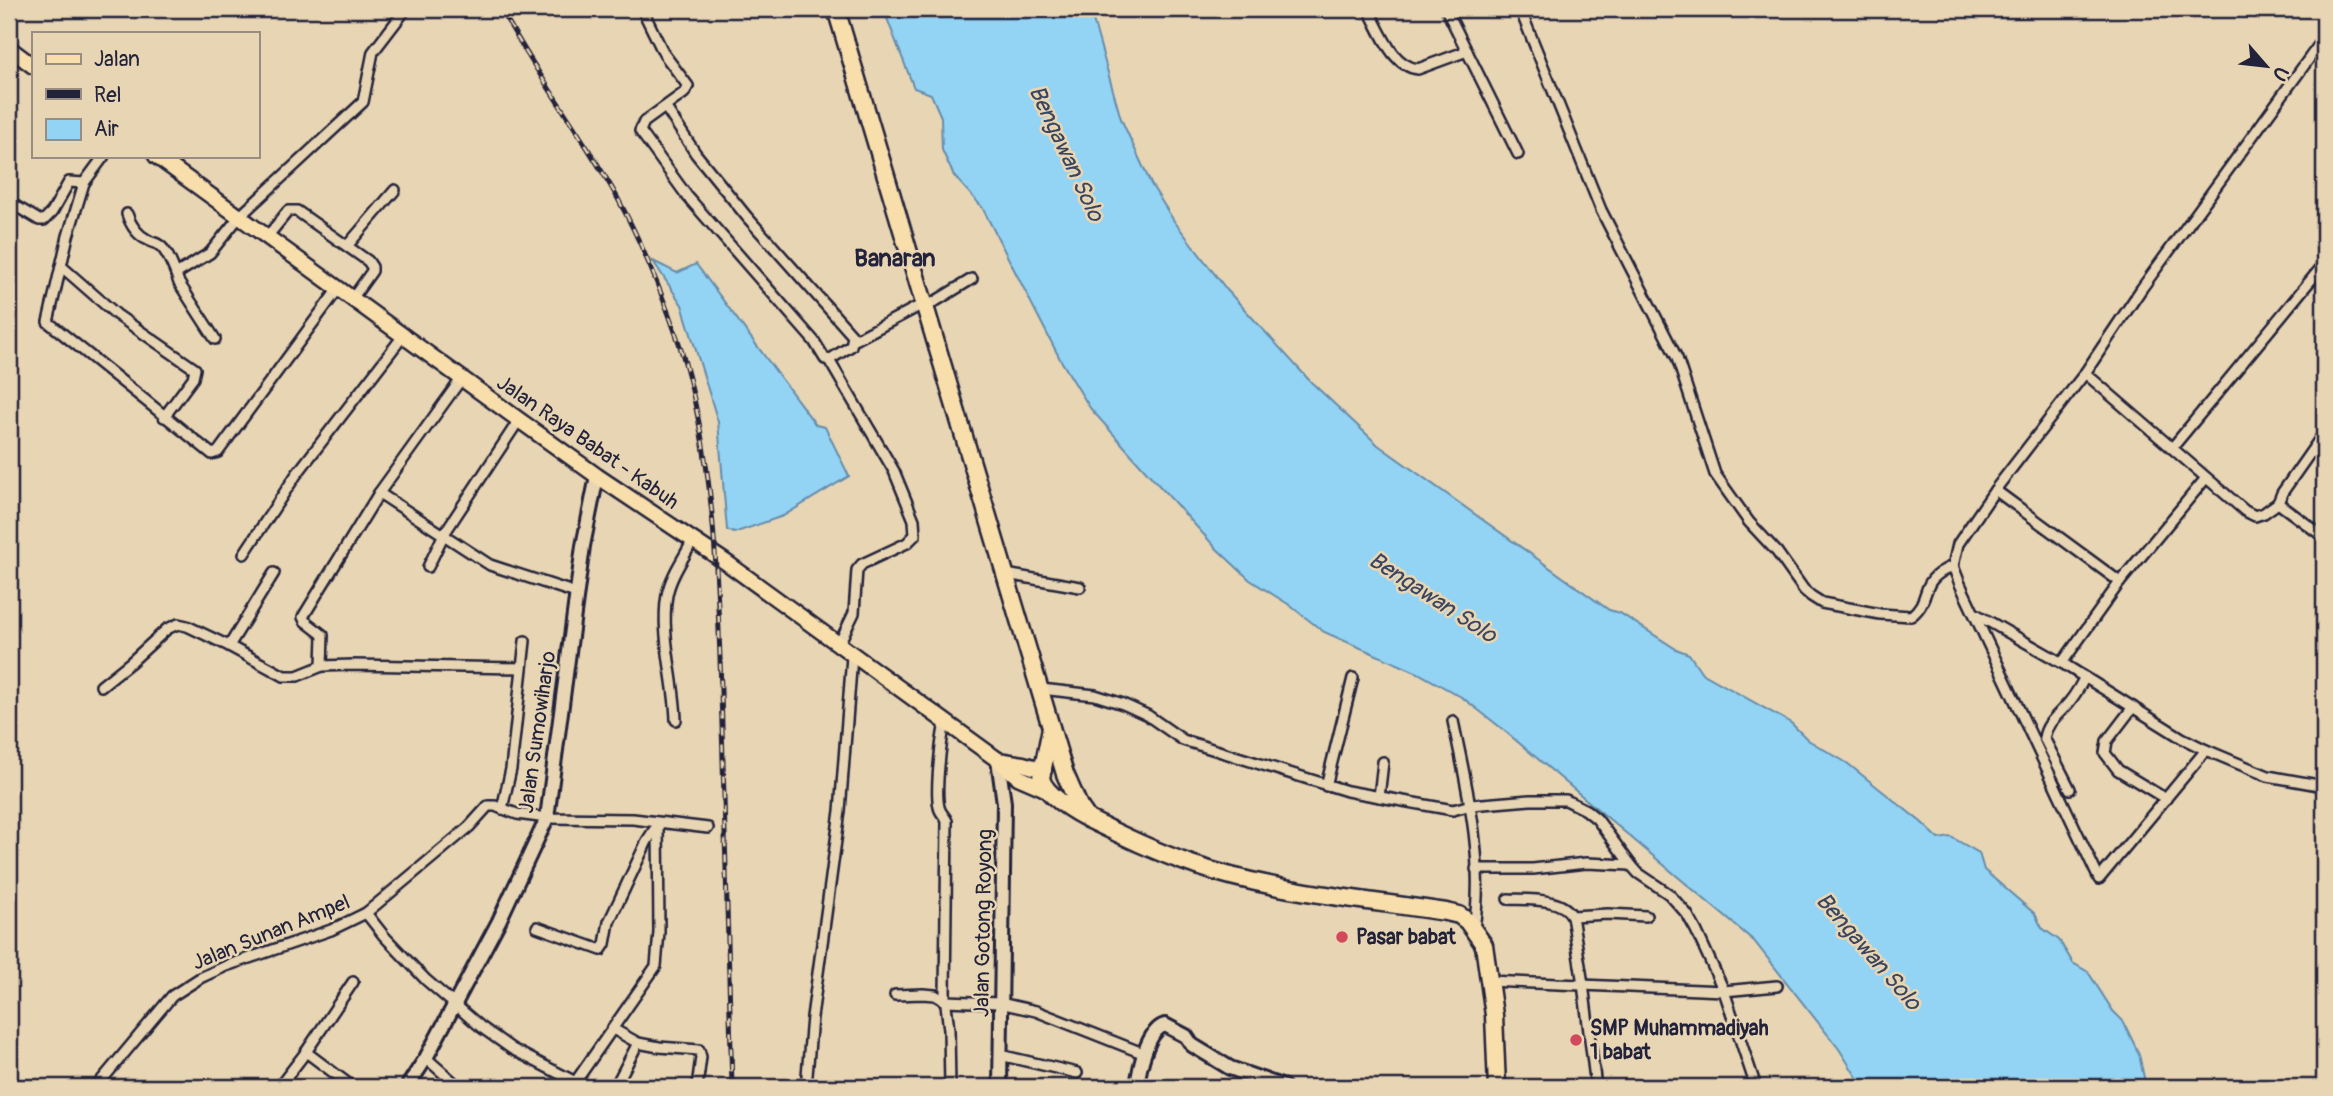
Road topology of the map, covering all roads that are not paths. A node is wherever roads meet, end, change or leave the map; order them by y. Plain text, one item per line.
1 (406, 9) edge
2 (642, 9) edge
3 (836, 9) edge
4 (1368, 9) edge
5 (1446, 9) edge
6 (1520, 9) edge
7 (2324, 38) edge
8 (9, 48) edge
9 (1467, 51) junction
10 (32, 65) edge
11 (666, 108) junction
12 (1518, 154) dead end
13 (103, 158) edge
14 (159, 158) edge
15 (84, 183) junction
16 (395, 190) dead end
17 (9, 202) edge
18 (127, 214) dead end
19 (239, 217) junction
20 (267, 237) junction
21 (347, 246) junction
22 (2324, 264) edge
23 (61, 266) junction
24 (176, 274) junction
25 (972, 279) dead end
26 (338, 289) junction
27 (352, 299) junction
28 (925, 305) junction
29 (403, 336) junction
30 (215, 339) dead end
31 (853, 341) junction
32 (828, 360) junction
33 (2085, 373) junction
34 (462, 379) junction
35 (164, 417) junction
36 (519, 420) junction
37 (2324, 433) edge
38 (2172, 448) junction
39 (597, 476) junction
40 (2206, 478) junction
41 (1994, 490) junction
42 (379, 493) junction
43 (2278, 503) junction
44 (444, 534) junction
45 (2324, 537) edge
46 (693, 540) junction
47 (244, 554) dead end
48 (1953, 566) junction
49 (428, 567) dead end
50 (274, 573) dead end
51 (1006, 574) junction
52 (2120, 582) junction
53 (1080, 587) dead end
54 (576, 593) junction
55 (1973, 612) junction
56 (525, 641) dead end
57 (229, 646) junction
58 (838, 646) junction
59 (852, 656) junction
60 (2062, 663) junction
61 (322, 666) junction
62 (522, 668) junction
63 (2085, 677) junction
64 (1353, 678) dead end
65 (101, 686) dead end
66 (1041, 689) junction
67 (2133, 707) junction
68 (676, 720) dead end
69 (1453, 721) dead end
70 (945, 723) junction
71 (1051, 726) junction
72 (2206, 750) junction
73 (998, 760) junction
74 (1383, 762) dead end
75 (1044, 770) junction
76 (1065, 774) junction
77 (1326, 786) junction
78 (2324, 786) edge
79 (2070, 789) dead end
80 (1048, 790) junction
81 (1379, 797) junction
82 (2166, 799) junction
83 (1471, 805) junction
84 (502, 809) junction
85 (547, 818) junction
86 (1088, 819) junction
87 (658, 826) junction
88 (708, 828) dead end
89 (1631, 865) junction
90 (1476, 869) junction
91 (1508, 899) dead end
92 (366, 913) junction
93 (1572, 916) junction
94 (1646, 916) dead end
95 (537, 927) dead end
96 (1473, 930) junction
97 (1489, 981) junction
98 (353, 982) dead end
99 (1583, 984) junction
100 (1777, 986) dead end
101 (1724, 990) junction
102 (895, 995) dead end
103 (945, 1001) junction
104 (453, 1003) junction
105 (1000, 1003) junction
106 (613, 1029) junction
107 (638, 1043) junction
108 (306, 1052) junction
109 (1145, 1054) junction
110 (1000, 1055) junction
111 (426, 1058) junction
112 (1077, 1073) dead end
113 (576, 1081) junction
114 (349, 1085) dead end
115 (1756, 1086) edge
116 (96, 1087) edge
117 (279, 1087) edge
118 (407, 1087) edge
119 (459, 1087) edge
120 (585, 1087) edge
121 (615, 1087) edge
122 (697, 1087) edge
123 (806, 1087) edge
124 (950, 1087) edge
125 (1000, 1087) edge
126 (1137, 1087) edge
127 (1284, 1087) edge
128 (1497, 1087) edge
129 (1596, 1087) edge
130 (1742, 1087) edge

1 - 19 street
2 - 11 street
3 - 28 highway
4 - 9 street
5 - 9 street
6 - 48 street
7 - 33 street
8 - 10 main road
9 - 12 street
11 - 31 street
11 - 32 street
13 - 15 street
14 - 19 main road, Jalan Raya Babat - Kabuh
15 - 17 street
15 - 23 street
16 - 21 street
18 - 24 street
19 - 20 main road, Jalan Raya Babat - Kabuh
19 - 24 street
20 - 21 street
20 - 26 main road, Jalan Raya Babat - Kabuh
21 - 27 street
22 - 38 street
23 - 35 street
23 - 35 street
24 - 30 street
25 - 28 street
26 - 27 main road, Jalan Raya Babat - Kabuh
26 - 35 street
27 - 29 main road, Jalan Raya Babat - Kabuh
28 - 31 street
28 - 51 highway
29 - 34 main road, Jalan Raya Babat - Kabuh
29 - 47 street
31 - 32 street
32 - 58 street
33 - 38 street
33 - 41 street
34 - 36 main road, Jalan Raya Babat - Kabuh
34 - 42 street
36 - 39 main road, Jalan Raya Babat - Kabuh
36 - 44 street
37 - 43 street
38 - 40 street
39 - 46 main road, Jalan Raya Babat - Kabuh
39 - 54 street, Jalan Sumowiharjo
40 - 43 street
40 - 52 street
41 - 48 street
41 - 52 street
42 - 44 street
42 - 61 street
43 - 45 street
44 - 49 street
44 - 54 street
46 - 58 main road, Jalan Raya Babat - Kabuh
46 - 68 street
48 - 55 street
50 - 57 street
51 - 53 street
51 - 66 highway
52 - 60 street
54 - 85 street, Jalan Sumowiharjo
55 - 60 street
55 - 82 street
56 - 62 street
57 - 61 street
57 - 65 street
58 - 59 main road, Jalan Raya Babat - Kabuh
59 - 70 main road, Jalan Raya Babat - Kabuh
59 - 123 street
60 - 63 street
61 - 62 street
62 - 84 street
63 - 67 street
63 - 79 street
64 - 77 street
66 - 71 highway
66 - 77 street
67 - 72 street
67 - 82 street
69 - 83 street
70 - 73 main road, Jalan Raya Babat - Kabuh
70 - 103 street
71 - 75 highway
71 - 76 highway
72 - 78 street
72 - 82 street
73 - 75 main road
73 - 80 main road, Jalan Raya Babat - Kabuh
73 - 105 street, Jalan Gotong Royong
74 - 81 street
75 - 76 highway
75 - 80 highway
76 - 80 highway
76 - 86 highway
77 - 81 street
80 - 86 highway
81 - 83 street
83 - 89 street
83 - 90 street
84 - 85 street
84 - 92 street, Jalan Sunan Ampel
85 - 87 street
85 - 104 street, Jalan Sumowiharjo
86 - 96 highway
87 - 88 street
87 - 95 street
87 - 106 street
89 - 90 street
89 - 101 street
90 - 96 street
91 - 93 street
92 - 104 street
92 - 116 street, Jalan Sunan Ampel
93 - 94 street
93 - 99 street
96 - 97 highway
97 - 99 street
97 - 128 highway
98 - 108 street
99 - 101 street
99 - 129 street
100 - 101 street
101 - 115 street
102 - 103 street
103 - 105 street
103 - 124 street
104 - 111 street, Jalan Sumowiharjo
104 - 113 street
105 - 109 street
105 - 110 street, Jalan Gotong Royong
106 - 107 street
106 - 113 street
107 - 121 street
107 - 122 street
108 - 114 street
108 - 117 street
109 - 126 street
109 - 127 street
110 - 112 street
110 - 125 street, Jalan Gotong Royong
111 - 118 street, Jalan Sumowiharjo
111 - 119 street
113 - 120 street
115 - 130 street

